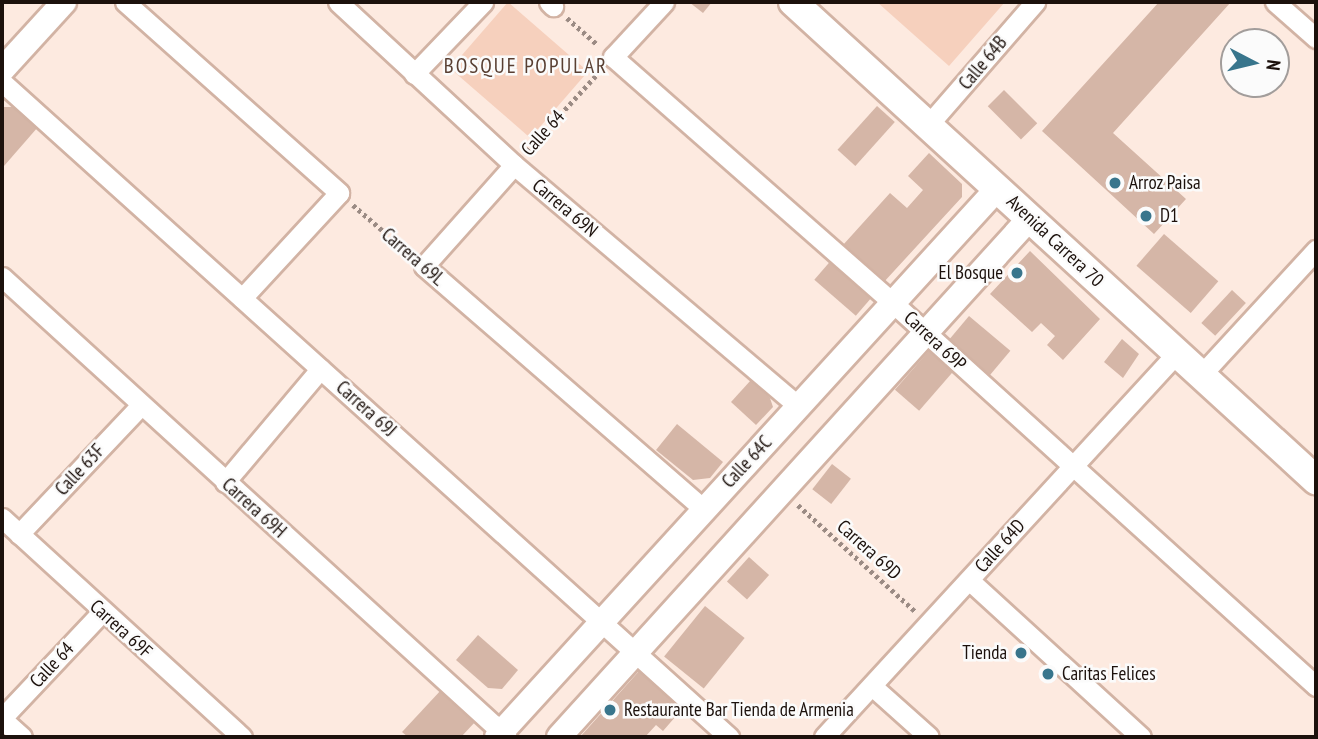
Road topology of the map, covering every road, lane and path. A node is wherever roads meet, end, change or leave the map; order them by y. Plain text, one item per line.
1 (64, 2) edge
2 (125, 2) edge
3 (338, 2) edge
4 (483, 2) edge
5 (664, 2) edge
6 (793, 2) edge
7 (1035, 2) edge
8 (1275, 2) edge
9 (551, 4) edge
10 (1316, 38) edge
11 (613, 57) junction
12 (2, 70) edge
13 (414, 74) junction
14 (2, 82) edge
15 (929, 124) junction
16 (514, 165) junction
17 (998, 188) junction
18 (340, 193) junction
19 (1030, 218) junction
20 (1316, 250) edge
21 (424, 265) junction
22 (2, 277) edge
23 (242, 298) junction
24 (893, 303) junction
25 (926, 333) junction
26 (1176, 354) junction
27 (320, 369) junction
28 (1200, 376) junction
29 (141, 405) junction
30 (798, 406) junction
31 (1072, 468) junction
32 (1316, 481) edge
33 (225, 482) junction
34 (790, 497) dead end
35 (704, 509) junction
36 (2, 518) edge
37 (19, 534) junction
38 (969, 580) junction
39 (102, 612) junction
40 (602, 621) junction
41 (929, 624) junction
42 (636, 652) junction
43 (872, 686) junction
44 (1316, 686) edge
45 (2, 719) edge
46 (502, 736) edge
47 (22, 737) edge
48 (242, 737) edge
49 (559, 737) edge
50 (729, 737) edge
51 (824, 737) edge
52 (929, 737) edge
53 (1141, 737) edge

1 - 12 street
2 - 18 street
3 - 13 street, Carrera 69N
4 - 13 street
5 - 11 street
6 - 15 main road, Avenida Carrera 70
7 - 15 street, Calle 64B
8 - 10 street
9 - 11 path
11 - 16 path, Calle 64
11 - 24 street, Carrera 69P
13 - 16 street, Carrera 69N
14 - 23 street, Carrera 69J
15 - 17 main road, Avenida Carrera 70
16 - 21 street, Calle 64
16 - 30 street, Carrera 69N
17 - 19 main road, Avenida Carrera 70
17 - 24 street, Calle 64C
18 - 21 path, Carrera 69L
18 - 23 street
19 - 25 street
19 - 26 main road, Avenida Carrera 70
20 - 28 street
21 - 35 street, Carrera 69L
22 - 29 street, Carrera 69H
23 - 27 street, Carrera 69J
24 - 25 street, Carrera 69P
24 - 30 street, Calle 64C
25 - 31 street, Carrera 69P
25 - 42 street
26 - 28 main road, Avenida Carrera 70
26 - 31 street, Calle 64D
27 - 33 street
27 - 40 street, Carrera 69J
28 - 32 main road, Avenida Carrera 70
29 - 33 street, Carrera 69H
29 - 37 street, Calle 63F
30 - 35 street, Calle 64C
31 - 38 street, Calle 64D
31 - 44 street, Carrera 69P
33 - 46 street, Carrera 69H
34 - 41 path, Carrera 69D
35 - 40 street, Calle 64C
36 - 37 street, Carrera 69F
37 - 39 street, Carrera 69F
38 - 41 street, Calle 64D
38 - 53 street
39 - 45 street, Calle 64
39 - 48 street, Carrera 69F
40 - 42 street, Carrera 69J
40 - 46 street, Calle 64C
41 - 43 street, Calle 64D
42 - 49 street
42 - 50 street, Carrera 69J
43 - 51 street, Calle 64D
43 - 52 street
45 - 47 street

